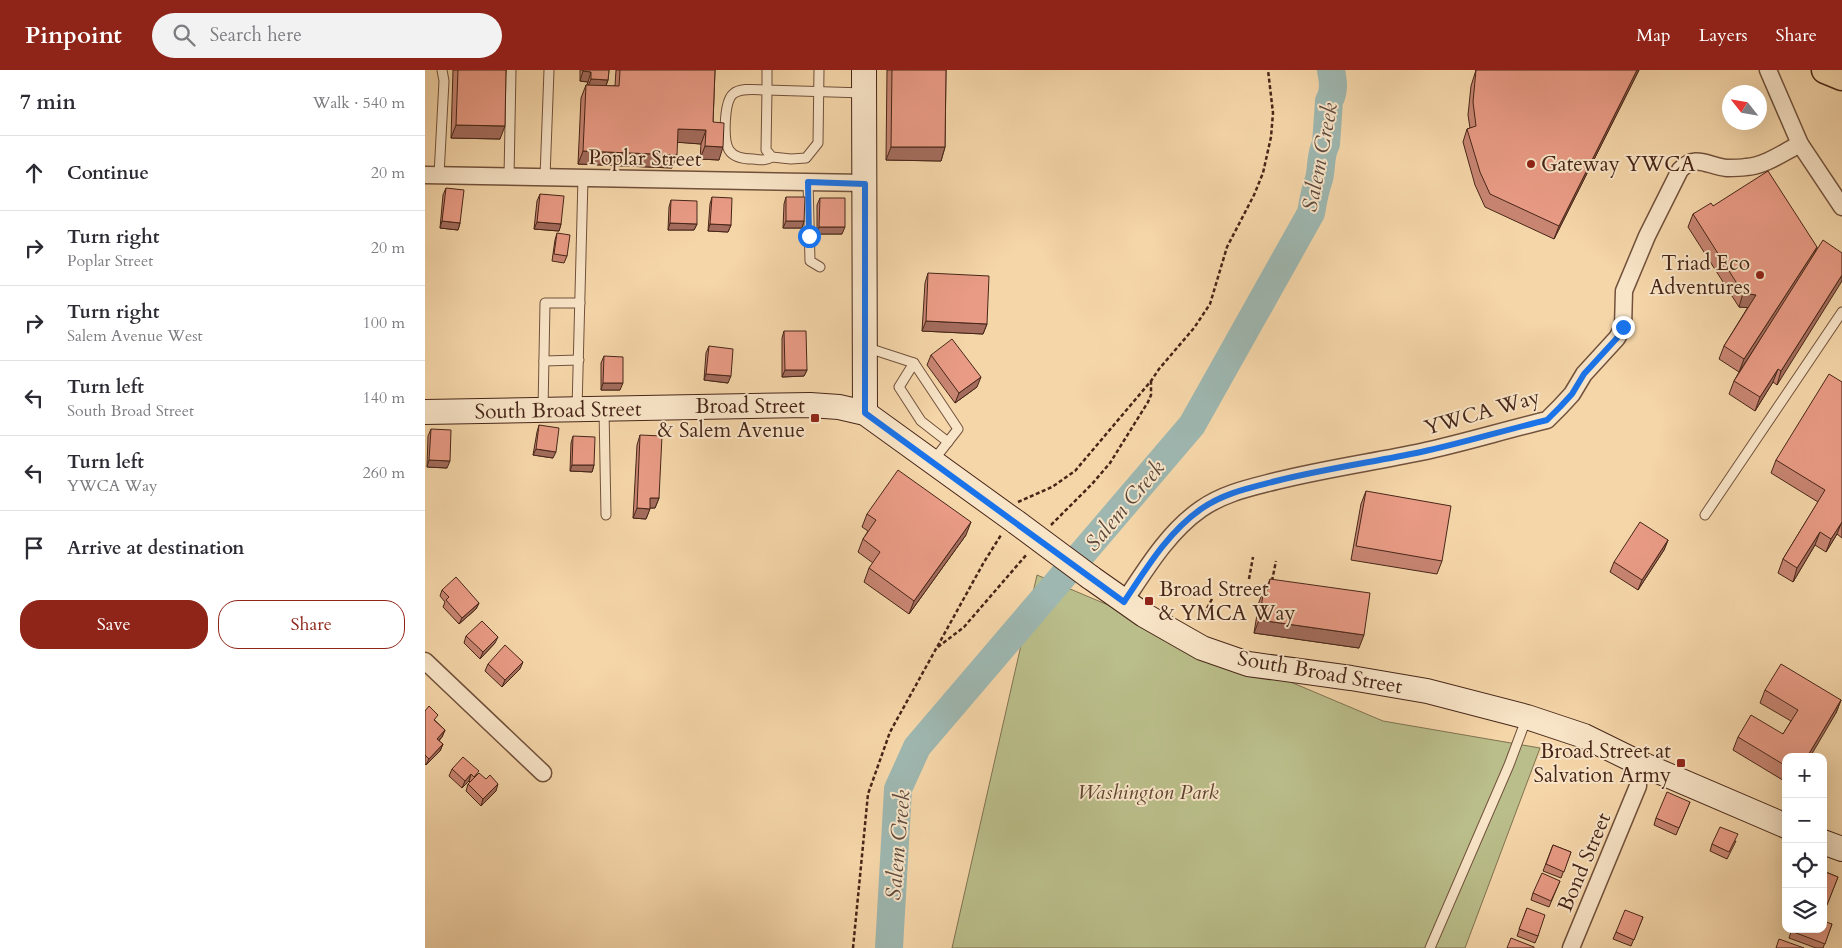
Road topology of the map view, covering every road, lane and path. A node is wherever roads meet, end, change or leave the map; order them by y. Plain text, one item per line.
1 (442, 70) edge
2 (511, 70) edge
3 (549, 70) edge
4 (767, 70) edge
5 (819, 70) edge
6 (864, 70) edge
7 (1268, 70) edge
8 (1768, 70) edge
9 (1825, 70) edge
10 (1842, 77) edge
11 (767, 90) junction
12 (819, 92) junction
13 (864, 93) junction
14 (1800, 144) junction
15 (771, 157) junction
16 (432, 175) edge
17 (509, 177) junction
18 (545, 177) junction
19 (583, 178) junction
20 (808, 182) junction
21 (865, 184) junction
22 (1842, 207) edge
23 (820, 268) dead end
24 (580, 303) junction
25 (1842, 312) edge
26 (865, 347) junction
27 (579, 360) junction
28 (544, 361) junction
29 (914, 363) junction
30 (1151, 382) junction
31 (604, 409) junction
32 (543, 410) junction
33 (577, 410) junction
34 (425, 412) edge
35 (865, 413) junction
36 (948, 442) junction
37 (933, 462) junction
38 (1075, 502) dead end
39 (605, 514) dead end
40 (1705, 515) dead end
41 (1012, 519) junction
42 (1253, 557) dead end
43 (1276, 561) dead end
44 (1249, 578) dead end
45 (1005, 580) dead end
46 (1272, 583) edge
47 (1213, 597) dead end
48 (1124, 602) junction
49 (1204, 614) dead end
50 (936, 648) junction
51 (425, 661) edge
52 (1527, 717) junction
53 (1637, 762) junction
54 (543, 773) dead end
55 (1782, 824) edge
56 (1826, 843) edge
57 (1842, 849) edge
58 (853, 948) edge
59 (1430, 948) edge
60 (1571, 948) edge

1 - 16 lane
2 - 17 lane
3 - 18 lane
4 - 11 lane
5 - 12 lane
6 - 13 street
7 - 30 path
8 - 14 street
9 - 10 main road
11 - 12 lane
11 - 15 lane
11 - 15 lane
12 - 13 lane
12 - 15 lane
13 - 21 street
14 - 22 street
14 - 48 street, YWCA Way
16 - 17 street, Poplar Street
17 - 18 street, Poplar Street
18 - 19 street, Poplar Street
19 - 20 street, Poplar Street
19 - 24 lane
20 - 21 street, Poplar Street
20 - 23 lane
21 - 26 street
24 - 27 lane
24 - 28 lane
25 - 40 lane
26 - 29 lane
26 - 35 street
27 - 28 lane
27 - 33 lane
28 - 32 lane
29 - 36 lane
29 - 36 lane
30 - 38 path
30 - 41 path
31 - 33 street, South Broad Street
31 - 35 street, South Broad Street
31 - 39 lane
32 - 33 street, South Broad Street
32 - 34 street, South Broad Street
35 - 37 street, South Broad Street
36 - 37 lane
37 - 41 street, South Broad Street
41 - 48 street, South Broad Street, bridge
41 - 50 path
42 - 44 path
43 - 46 path
45 - 50 path
47 - 49 path
48 - 52 street, South Broad Street
50 - 58 path
51 - 54 street
52 - 53 street, South Broad Street
52 - 59 lane
53 - 55 street, South Broad Street
53 - 60 street, Bond Street
56 - 57 street

